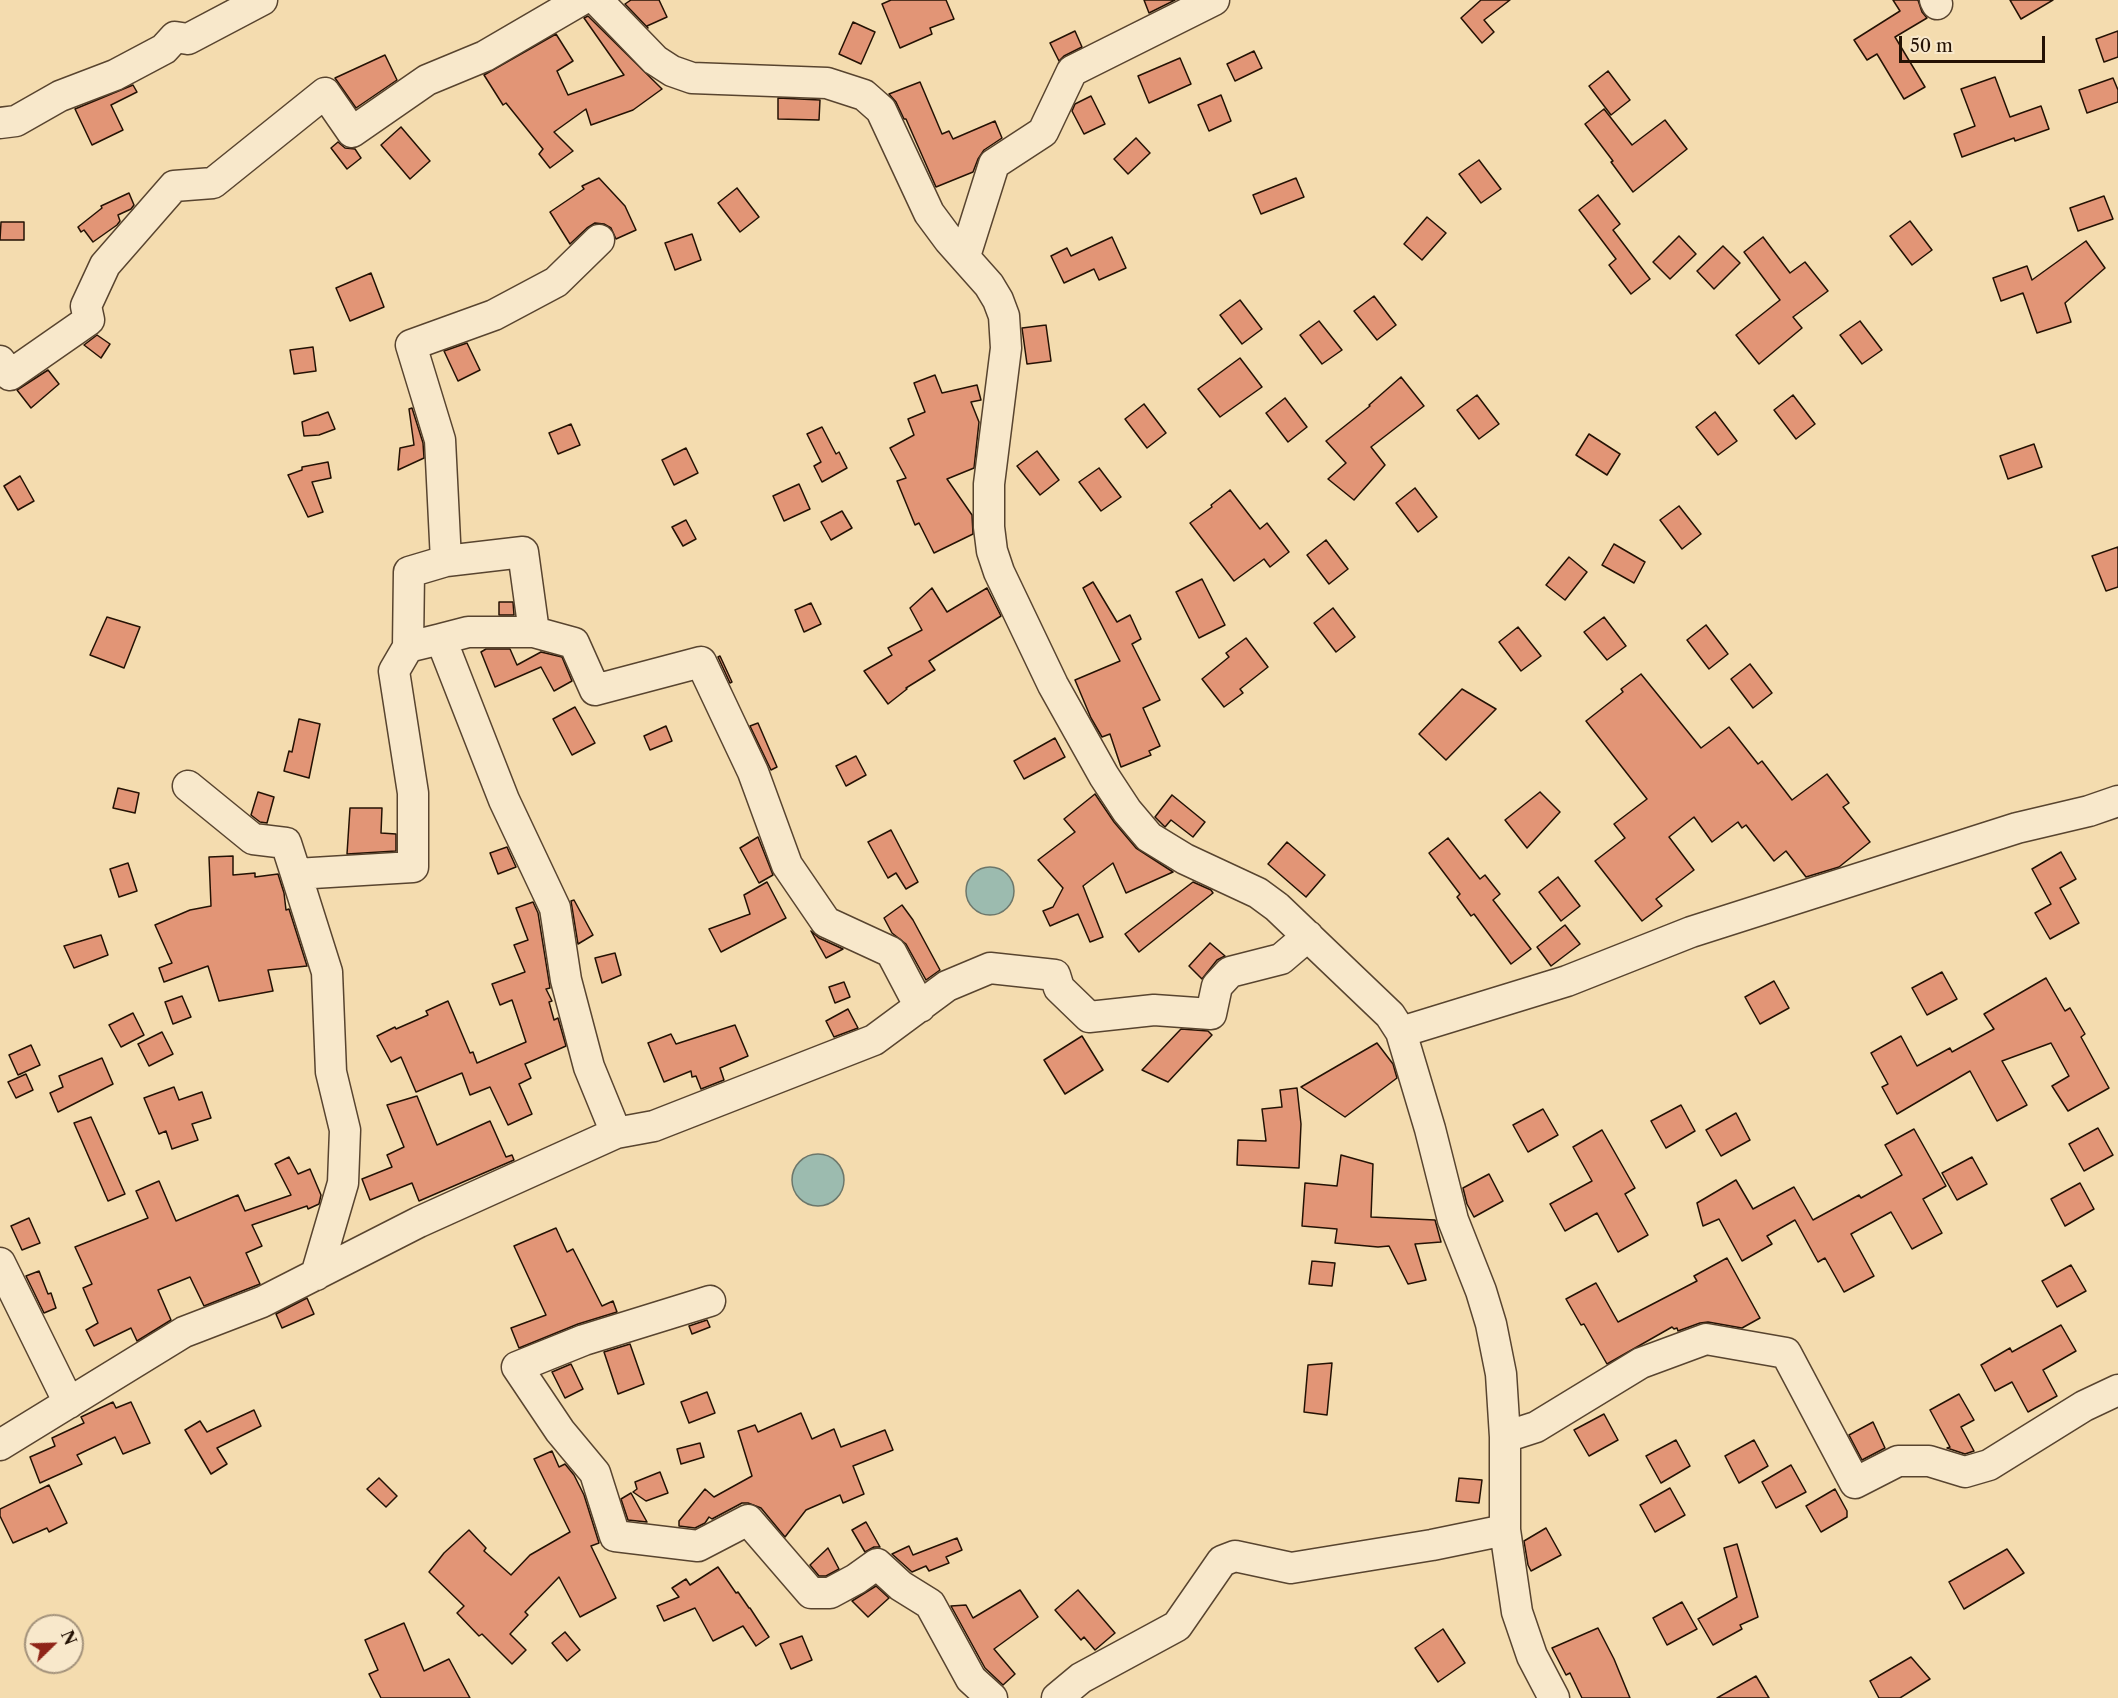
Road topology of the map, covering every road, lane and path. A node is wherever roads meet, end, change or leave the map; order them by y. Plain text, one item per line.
1 (262, 0) edge
2 (581, 0) edge
3 (597, 0) edge
4 (1214, 0) edge
5 (0, 123) edge
6 (599, 240) dead end
7 (965, 256) junction
8 (0, 360) edge
9 (446, 561) junction
10 (534, 632) junction
11 (441, 639) junction
12 (408, 647) junction
13 (188, 786) dead end
14 (2118, 801) edge
15 (296, 874) junction
16 (1308, 936) junction
17 (920, 1006) junction
18 (1401, 1032) junction
19 (616, 1133) junction
20 (0, 1263) edge
21 (316, 1275) junction
22 (710, 1301) dead end
23 (2118, 1390) edge
24 (69, 1403) junction
25 (1505, 1437) junction
26 (0, 1445) edge
27 (1505, 1530) junction
28 (992, 1698) edge
29 (1057, 1698) edge
30 (1554, 1698) edge

1 - 5 street
2 - 8 street
3 - 7 street
4 - 7 street
6 - 9 street
7 - 16 street
9 - 10 street
9 - 12 street
10 - 11 street
10 - 17 street
11 - 12 street
11 - 19 street
12 - 15 street
13 - 15 street
14 - 18 street
15 - 21 street
16 - 17 street
16 - 18 street
17 - 19 street
18 - 25 street
19 - 21 street
20 - 24 street
21 - 24 street
22 - 28 street
23 - 25 street
24 - 26 street
25 - 27 street
27 - 29 street
27 - 30 street

